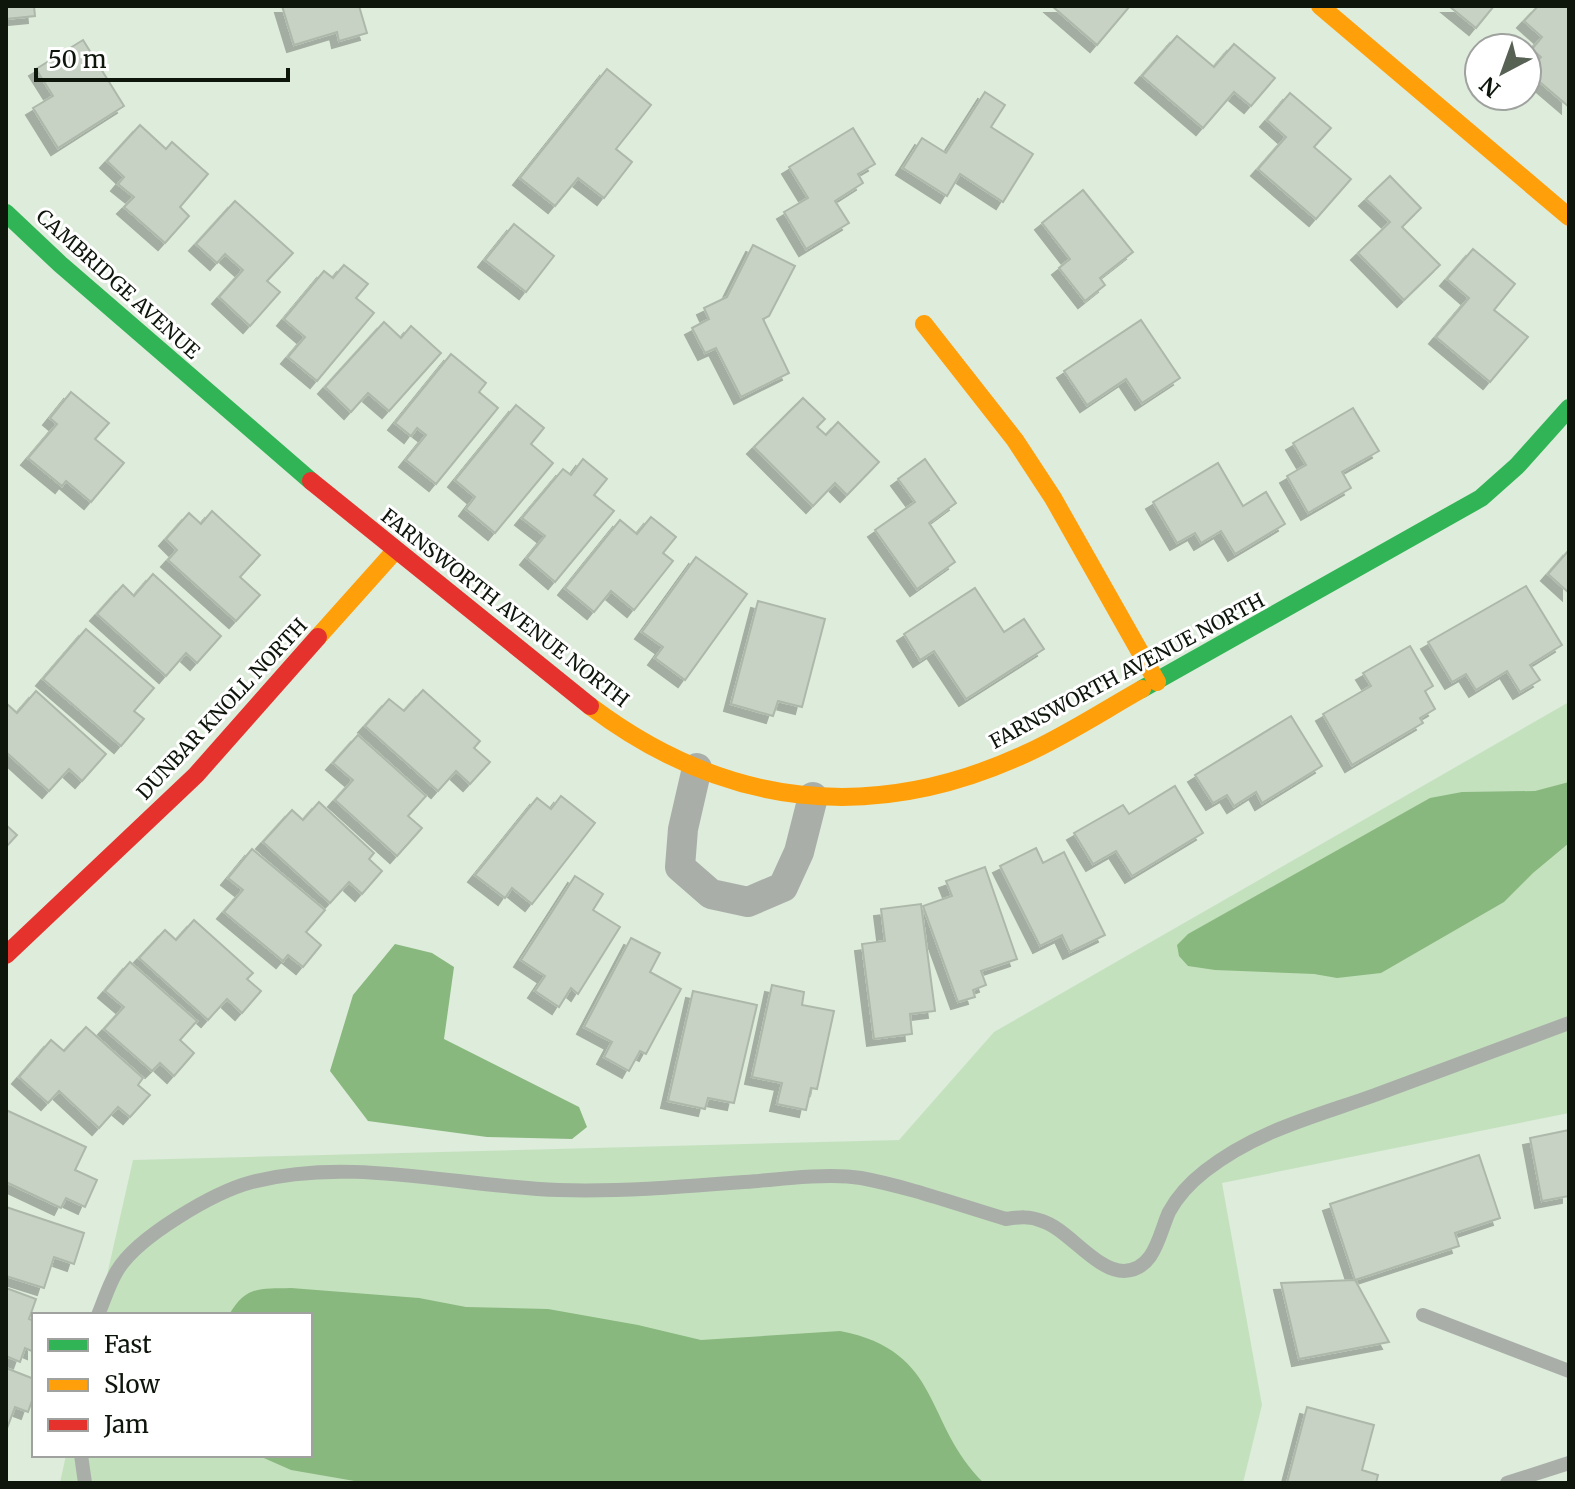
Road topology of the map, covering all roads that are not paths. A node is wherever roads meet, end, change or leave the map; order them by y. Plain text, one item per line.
1 (1320, 6) edge
2 (6, 213) edge
3 (1569, 217) edge
4 (924, 324) dead end
5 (201, 387) joint
6 (1569, 408) edge
7 (394, 552) junction
8 (1157, 682) junction
9 (697, 768) junction
10 (813, 797) junction
11 (6, 955) edge
12 (1569, 1023) edge
13 (99, 1313) edge
14 (1423, 1315) dead end
15 (1569, 1371) edge
16 (81, 1457) edge
17 (1569, 1463) edge
18 (85, 1483) edge
19 (1507, 1483) edge

1 - 3 street
2 - 5 street, CAMBRIDGE AVENUE
4 - 8 street
5 - 7 street, FARNSWORTH AVENUE NORTH
6 - 8 street, FARNSWORTH AVENUE NORTH
7 - 9 street, FARNSWORTH AVENUE NORTH
7 - 11 street, DUNBAR KNOLL NORTH
8 - 10 street, FARNSWORTH AVENUE NORTH
9 - 10 street, FARNSWORTH AVENUE NORTH
9 - 10 street
12 - 13 lane
14 - 15 lane
16 - 18 lane
17 - 19 lane

